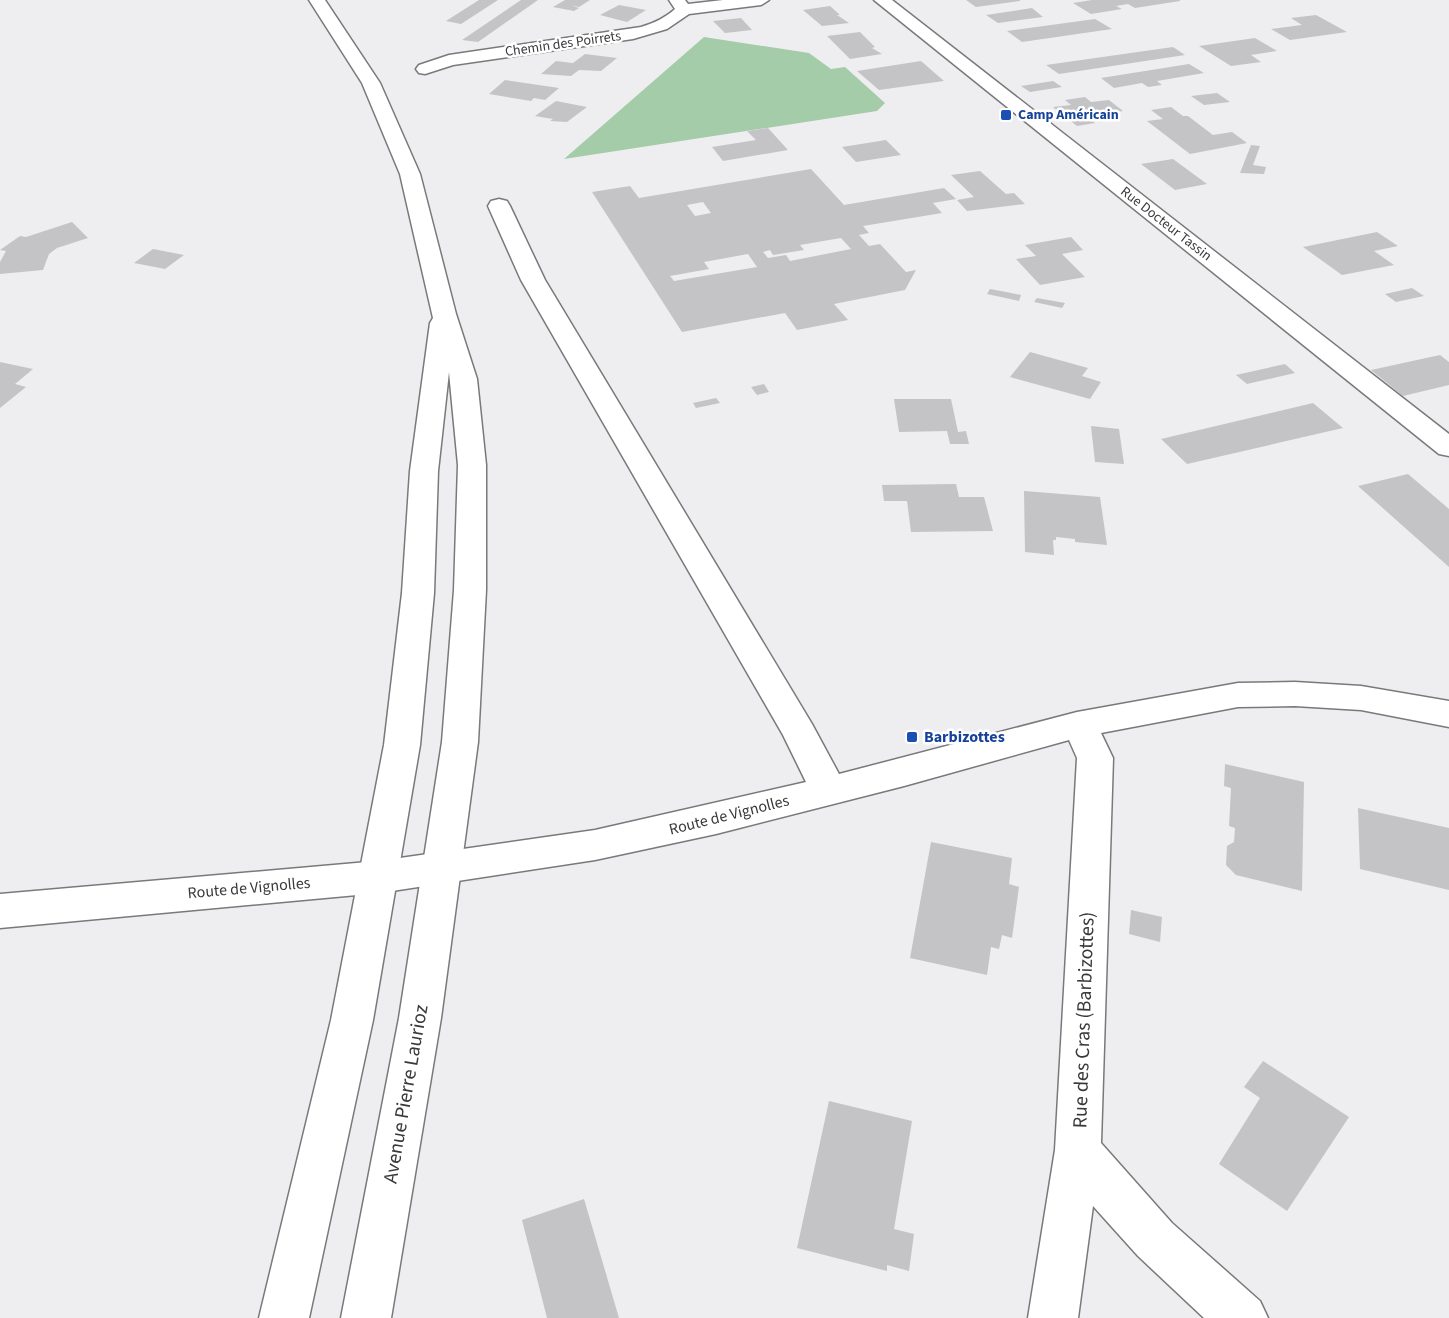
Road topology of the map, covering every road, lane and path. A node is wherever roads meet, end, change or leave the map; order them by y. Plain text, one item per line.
1 (317, 0) edge
2 (761, 0) edge
3 (882, 0) edge
4 (681, 5) edge
5 (426, 69) dead end
6 (499, 206) dead end
7 (444, 314) junction
8 (1442, 436) edge
9 (1449, 714) edge
10 (1077, 725) junction
11 (829, 789) junction
12 (443, 869) junction
13 (379, 877) junction
14 (0, 911) edge
15 (1078, 1150) junction
16 (284, 1318) edge
17 (366, 1318) edge
18 (1053, 1318) edge
19 (1243, 1318) edge

1 - 7 street, Avenue Pierre Laurioz
2 - 4 street
3 - 8 street, Rue Docteur Tassin
4 - 5 street, Chemin des Poirrets
6 - 11 street
7 - 12 street, Avenue Pierre Laurioz
7 - 13 street
9 - 10 street, Route de Vignolles
10 - 11 street, Route de Vignolles
10 - 15 street, Rue des Cras (Barbizottes)
11 - 12 street, Route de Vignolles
12 - 13 street, Route de Vignolles
12 - 17 street, Avenue Pierre Laurioz
13 - 14 street, Route de Vignolles
13 - 16 street
15 - 18 street, Rue des Cras (Barbizottes)
15 - 19 street

